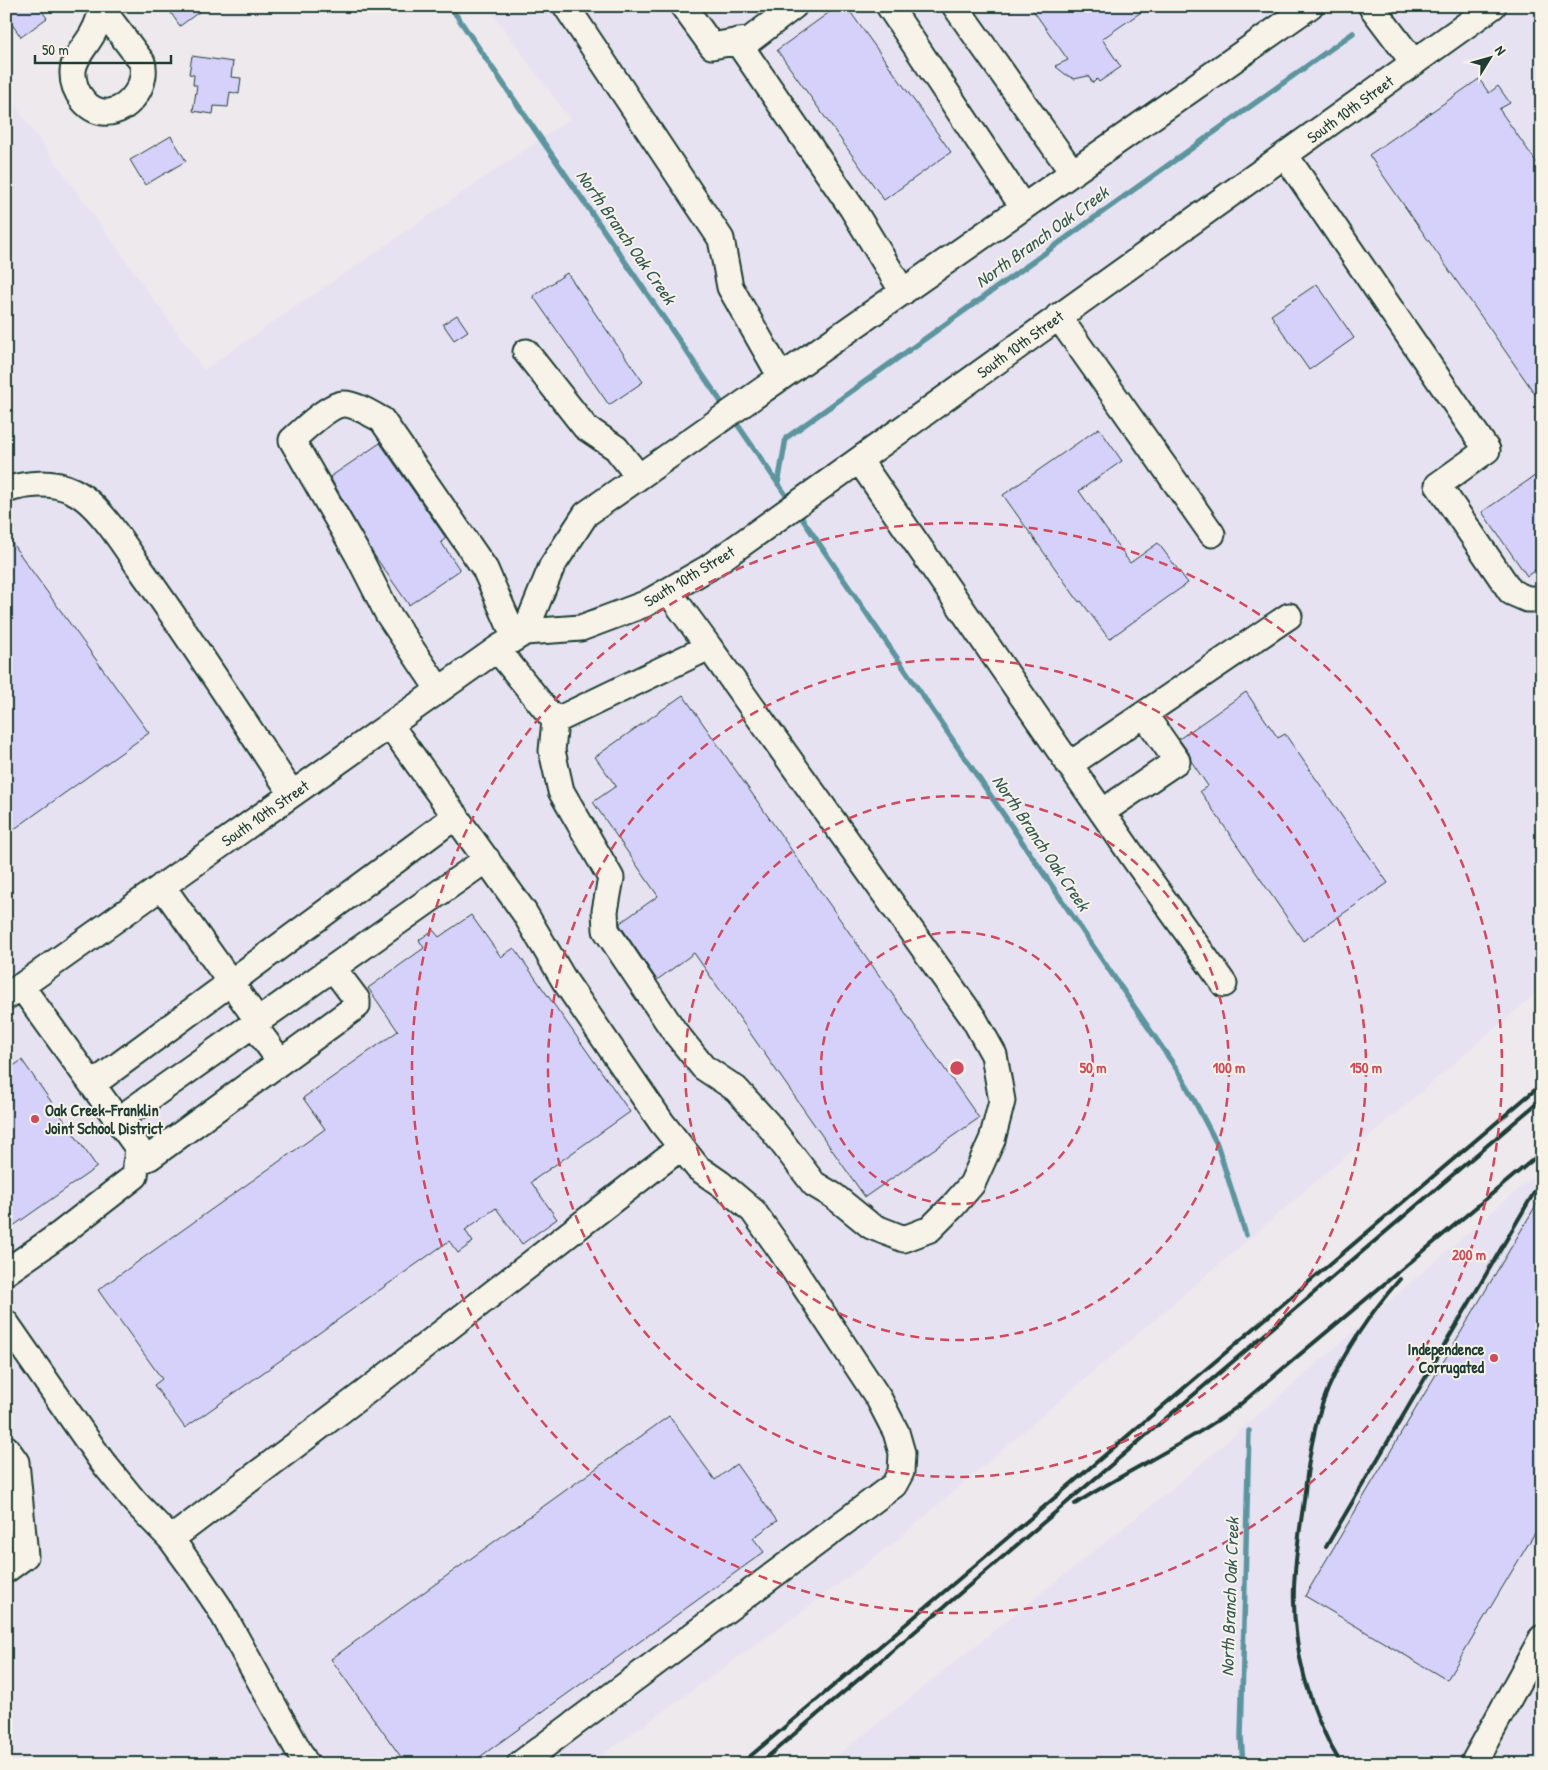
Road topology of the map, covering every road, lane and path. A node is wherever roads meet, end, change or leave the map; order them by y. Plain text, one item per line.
1 (566, 6) edge
2 (683, 6) edge
3 (794, 6) edge
4 (889, 6) edge
5 (955, 6) edge
6 (1371, 6) edge
7 (1493, 6) edge
8 (1306, 7) edge
9 (737, 41) junction
10 (1414, 63) junction
11 (1285, 155) junction
12 (1073, 173) junction
13 (1023, 207) junction
14 (903, 292) junction
15 (1058, 316) junction
16 (526, 352) dead end
17 (781, 377) junction
18 (859, 460) junction
19 (639, 477) junction
20 (6, 490) edge
21 (1212, 534) dead end
22 (668, 591) junction
23 (1542, 599) edge
24 (1289, 616) dead end
25 (512, 640) junction
26 (709, 647) junction
27 (439, 690) junction
28 (1144, 714) junction
29 (555, 721) junction
30 (390, 725) junction
31 (1070, 765) junction
32 (292, 794) junction
33 (1102, 812) junction
34 (456, 816) junction
35 (488, 859) junction
36 (162, 886) junction
37 (334, 968) junction
38 (230, 982) junction
39 (1224, 984) dead end
40 (14, 991) edge
41 (256, 1023) junction
42 (280, 1061) junction
43 (93, 1084) junction
44 (118, 1120) junction
45 (681, 1147) junction
46 (136, 1163) junction
47 (6, 1272) edge
48 (6, 1323) edge
49 (6, 1448) edge
50 (171, 1539) junction
51 (6, 1570) edge
52 (1542, 1638) edge
53 (306, 1764) edge
54 (520, 1764) edge
55 (1473, 1764) edge

1 - 17 street
2 - 9 street
3 - 9 street
4 - 13 street
5 - 12 street
6 - 10 street
7 - 10 street, South 10th Street
8 - 12 street
9 - 14 street
10 - 11 street, South 10th Street
11 - 15 street, South 10th Street
11 - 23 street
12 - 13 street
13 - 14 street
14 - 17 street
15 - 18 street, South 10th Street
15 - 21 street
16 - 19 street
17 - 19 street
18 - 22 street, South 10th Street
18 - 31 street
19 - 25 street
20 - 32 street
22 - 25 street, South 10th Street
22 - 26 street
24 - 28 street
25 - 27 street, South 10th Street
25 - 27 street
25 - 29 street
26 - 29 street
26 - 29 street
27 - 30 street, South 10th Street
28 - 31 street
28 - 33 street
30 - 32 street, South 10th Street
30 - 34 street
31 - 33 street
32 - 36 street, South 10th Street
33 - 39 street
34 - 35 street
34 - 38 street
35 - 37 street
35 - 45 street
36 - 38 street
36 - 40 street, South 10th Street
37 - 41 street
37 - 42 street
38 - 41 street
38 - 43 street
40 - 43 street
41 - 42 street
41 - 44 street
42 - 46 street
43 - 44 street
44 - 46 street
45 - 50 street
45 - 54 street
46 - 47 street
48 - 50 street
49 - 51 street
50 - 53 street
52 - 55 street

